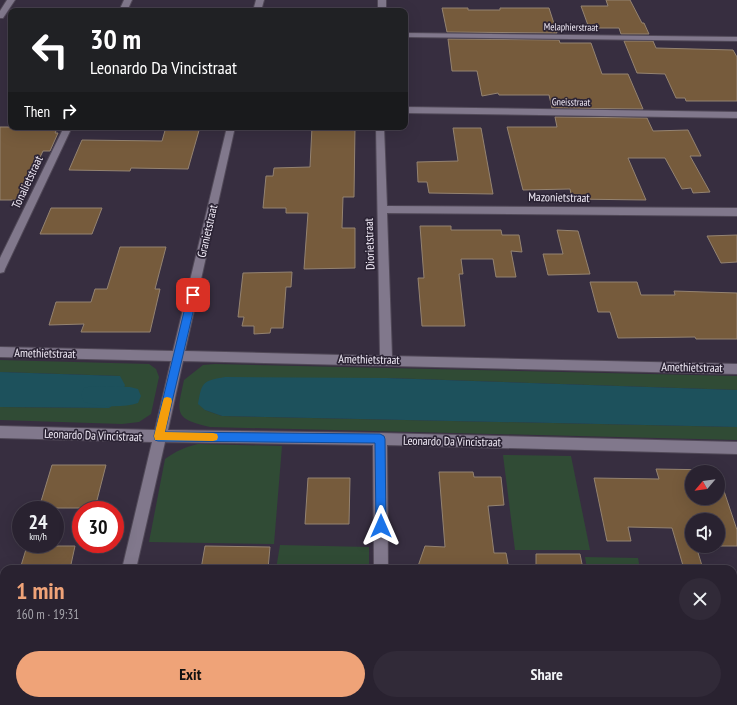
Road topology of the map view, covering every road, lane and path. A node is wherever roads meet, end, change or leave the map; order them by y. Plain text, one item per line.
1 (11, 0) edge
2 (0, 16) edge
3 (408, 35) edge
4 (737, 39) edge
5 (408, 110) edge
6 (737, 115) edge
7 (67, 130) edge
8 (230, 130) edge
9 (380, 130) edge
10 (381, 209) junction
11 (737, 212) edge
12 (0, 269) edge
13 (0, 352) edge
14 (179, 356) junction
15 (386, 360) junction
16 (737, 369) edge
17 (0, 432) edge
18 (158, 436) junction
19 (380, 439) junction
20 (737, 448) edge
21 (130, 565) edge
22 (381, 565) edge

1 - 2 street
3 - 4 street, Melaphierstraat
5 - 6 street, Gneisstraat
7 - 12 street, Tonalietstraat
8 - 14 street, Granietstraat
9 - 10 street, Diorietstraat
10 - 11 street, Mazonietstraat
10 - 15 street, Diorietstraat
13 - 14 street, Amethietstraat
14 - 15 street, Amethietstraat
14 - 18 street, Granietstraat
15 - 16 street, Amethietstraat
17 - 18 street, Leonardo Da Vincistraat
18 - 19 street, Leonardo Da Vincistraat
18 - 21 street, Granietstraat
19 - 20 street, Leonardo Da Vincistraat
19 - 22 street

